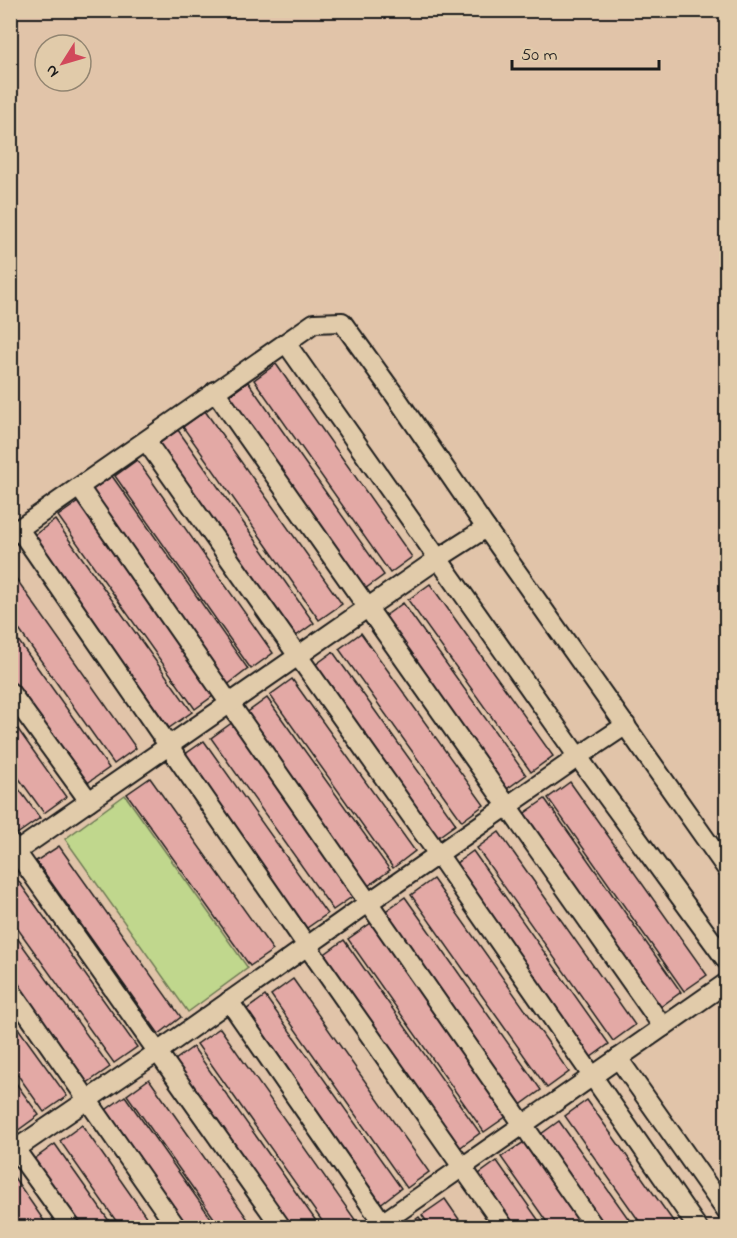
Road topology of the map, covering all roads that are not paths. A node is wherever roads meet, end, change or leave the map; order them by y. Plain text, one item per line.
1 (286, 343) junction
2 (215, 391) junction
3 (146, 441) junction
4 (79, 487) junction
5 (486, 528) junction
6 (15, 532) edge
7 (439, 558) junction
8 (368, 608) junction
9 (298, 657) junction
10 (10, 692) edge
11 (231, 704) junction
12 (626, 725) junction
13 (169, 747) junction
14 (578, 757) junction
15 (89, 801) junction
16 (508, 806) junction
17 (13, 850) edge
18 (438, 854) junction
19 (726, 868) edge
20 (368, 903) junction
21 (307, 946) junction
22 (726, 960) edge
23 (726, 983) edge
24 (10, 989) edge
25 (229, 1001) junction
26 (663, 1027) junction
27 (159, 1051) junction
28 (618, 1058) junction
29 (592, 1076) junction
30 (88, 1100) junction
31 (523, 1124) junction
32 (12, 1148) edge
33 (462, 1167) junction
34 (726, 1210) edge
35 (381, 1226) edge
36 (72, 1227) edge
37 (177, 1227) edge
38 (282, 1227) edge
39 (505, 1227) edge
40 (595, 1227) edge
41 (698, 1227) edge

1 - 2 street
1 - 5 street
1 - 7 street
2 - 3 street
2 - 8 street
3 - 4 street
3 - 9 street
4 - 6 street
4 - 11 street
5 - 7 street
5 - 12 street
6 - 13 street
7 - 8 street
7 - 14 street
8 - 9 street
8 - 16 street
9 - 11 street
9 - 18 street
10 - 15 street
11 - 13 street
11 - 20 street
12 - 14 street
12 - 19 street
13 - 15 street
13 - 21 street
14 - 16 street
14 - 22 street
15 - 17 street
16 - 18 street
16 - 26 street
17 - 27 street
18 - 20 street
18 - 29 street
20 - 21 street
20 - 31 street
21 - 25 street
21 - 33 street
23 - 26 street
24 - 30 street
25 - 27 street
25 - 35 street
26 - 28 street
27 - 30 street
27 - 38 street
28 - 29 street
28 - 34 street
29 - 31 street
29 - 41 street
30 - 32 street
30 - 37 street
31 - 33 street
31 - 40 street
32 - 36 street
33 - 35 street
33 - 39 street

